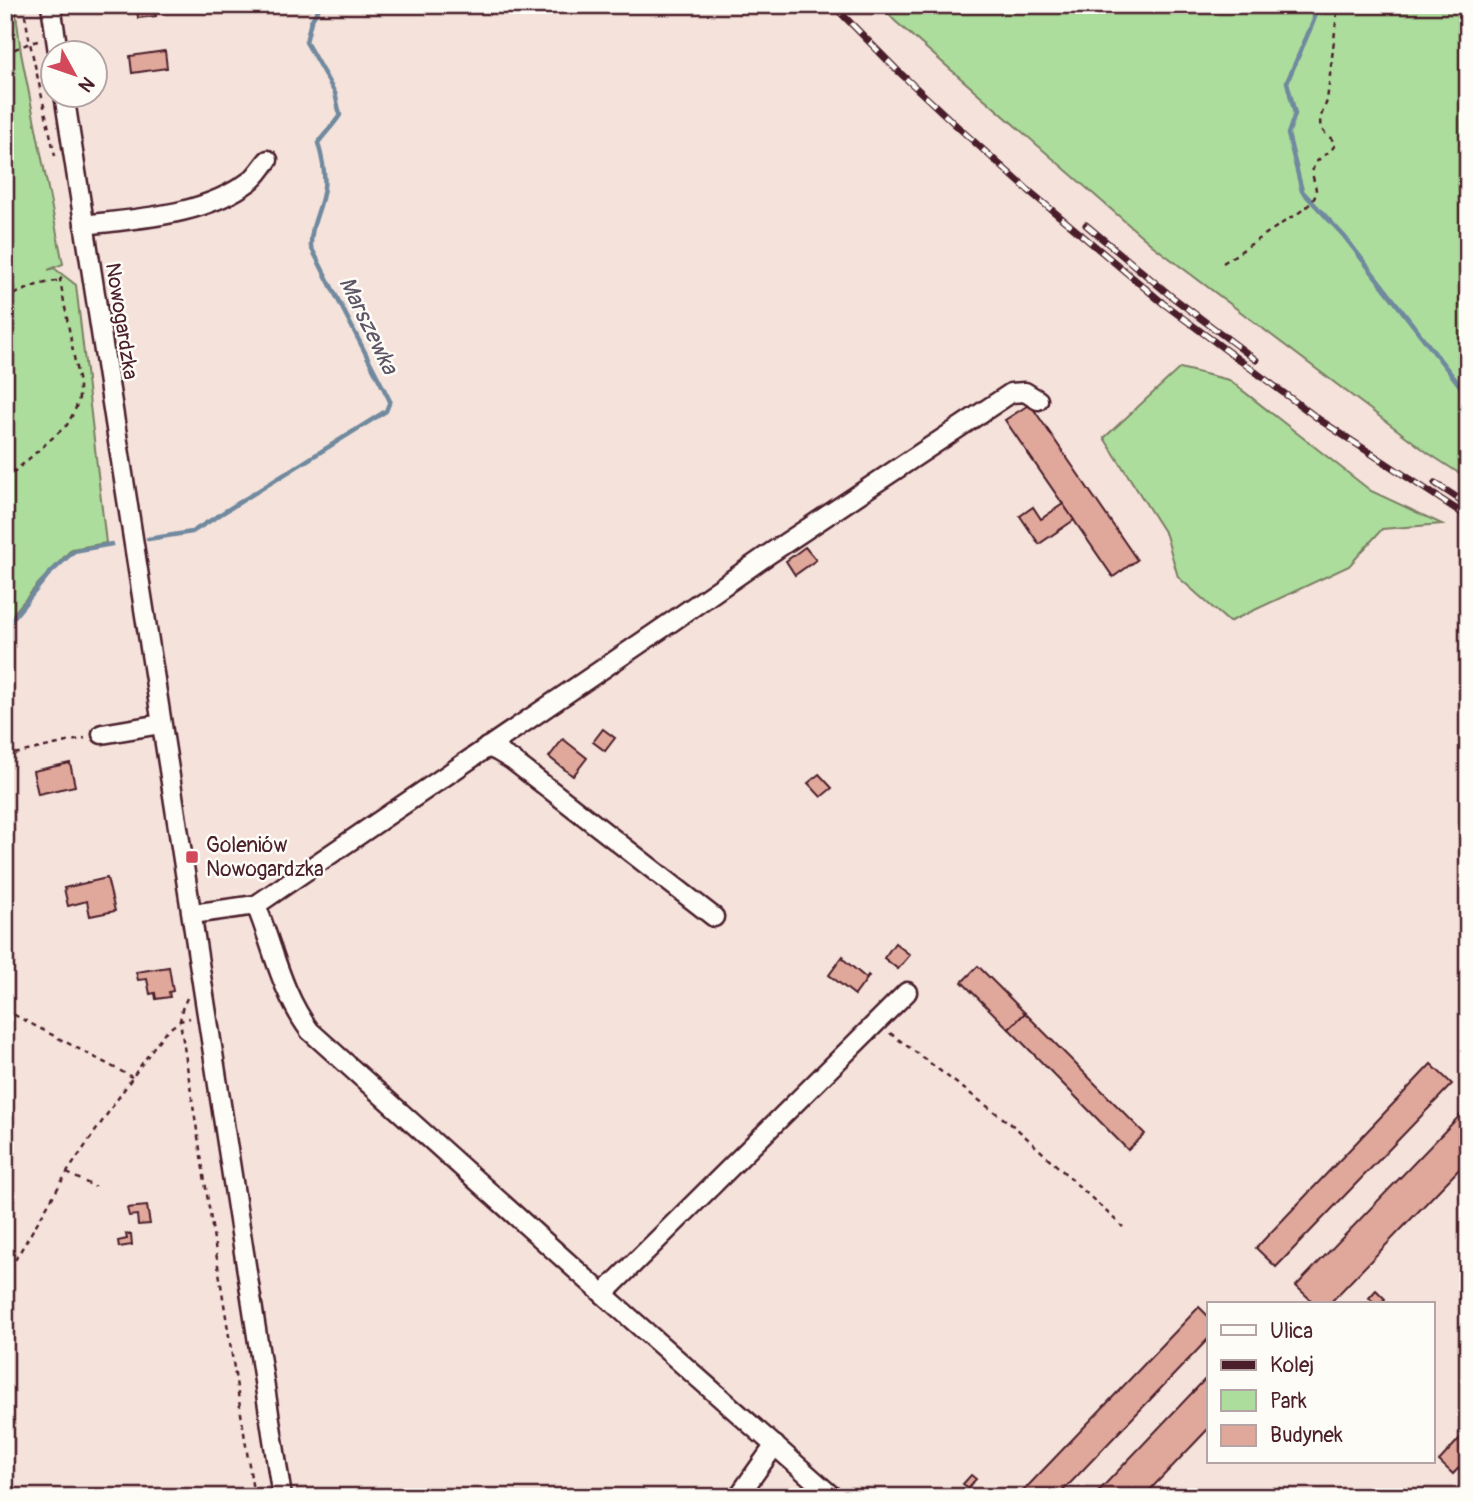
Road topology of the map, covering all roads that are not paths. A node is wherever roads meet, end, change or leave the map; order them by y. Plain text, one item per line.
1 (51, 5) edge
2 (55, 38) edge
3 (66, 108) edge
4 (268, 160) dead end
5 (84, 225) junction
6 (1038, 400) dead end
7 (161, 724) junction
8 (102, 734) road end
9 (487, 747) junction
10 (256, 905) junction
11 (191, 914) junction
12 (714, 917) dead end
13 (907, 992) dead end
14 (603, 1294) junction
15 (775, 1446) junction
16 (282, 1497) edge
17 (738, 1497) edge
18 (833, 1497) edge

1 - 2 street
3 - 5 street, Nowogardzka
4 - 5 street
5 - 7 street, Nowogardzka
6 - 9 street
7 - 8 street
7 - 11 street, Nowogardzka
9 - 10 street
9 - 12 street
10 - 11 street
10 - 14 street
11 - 16 street, Nowogardzka
13 - 14 street
14 - 15 street
15 - 17 street
15 - 18 street

